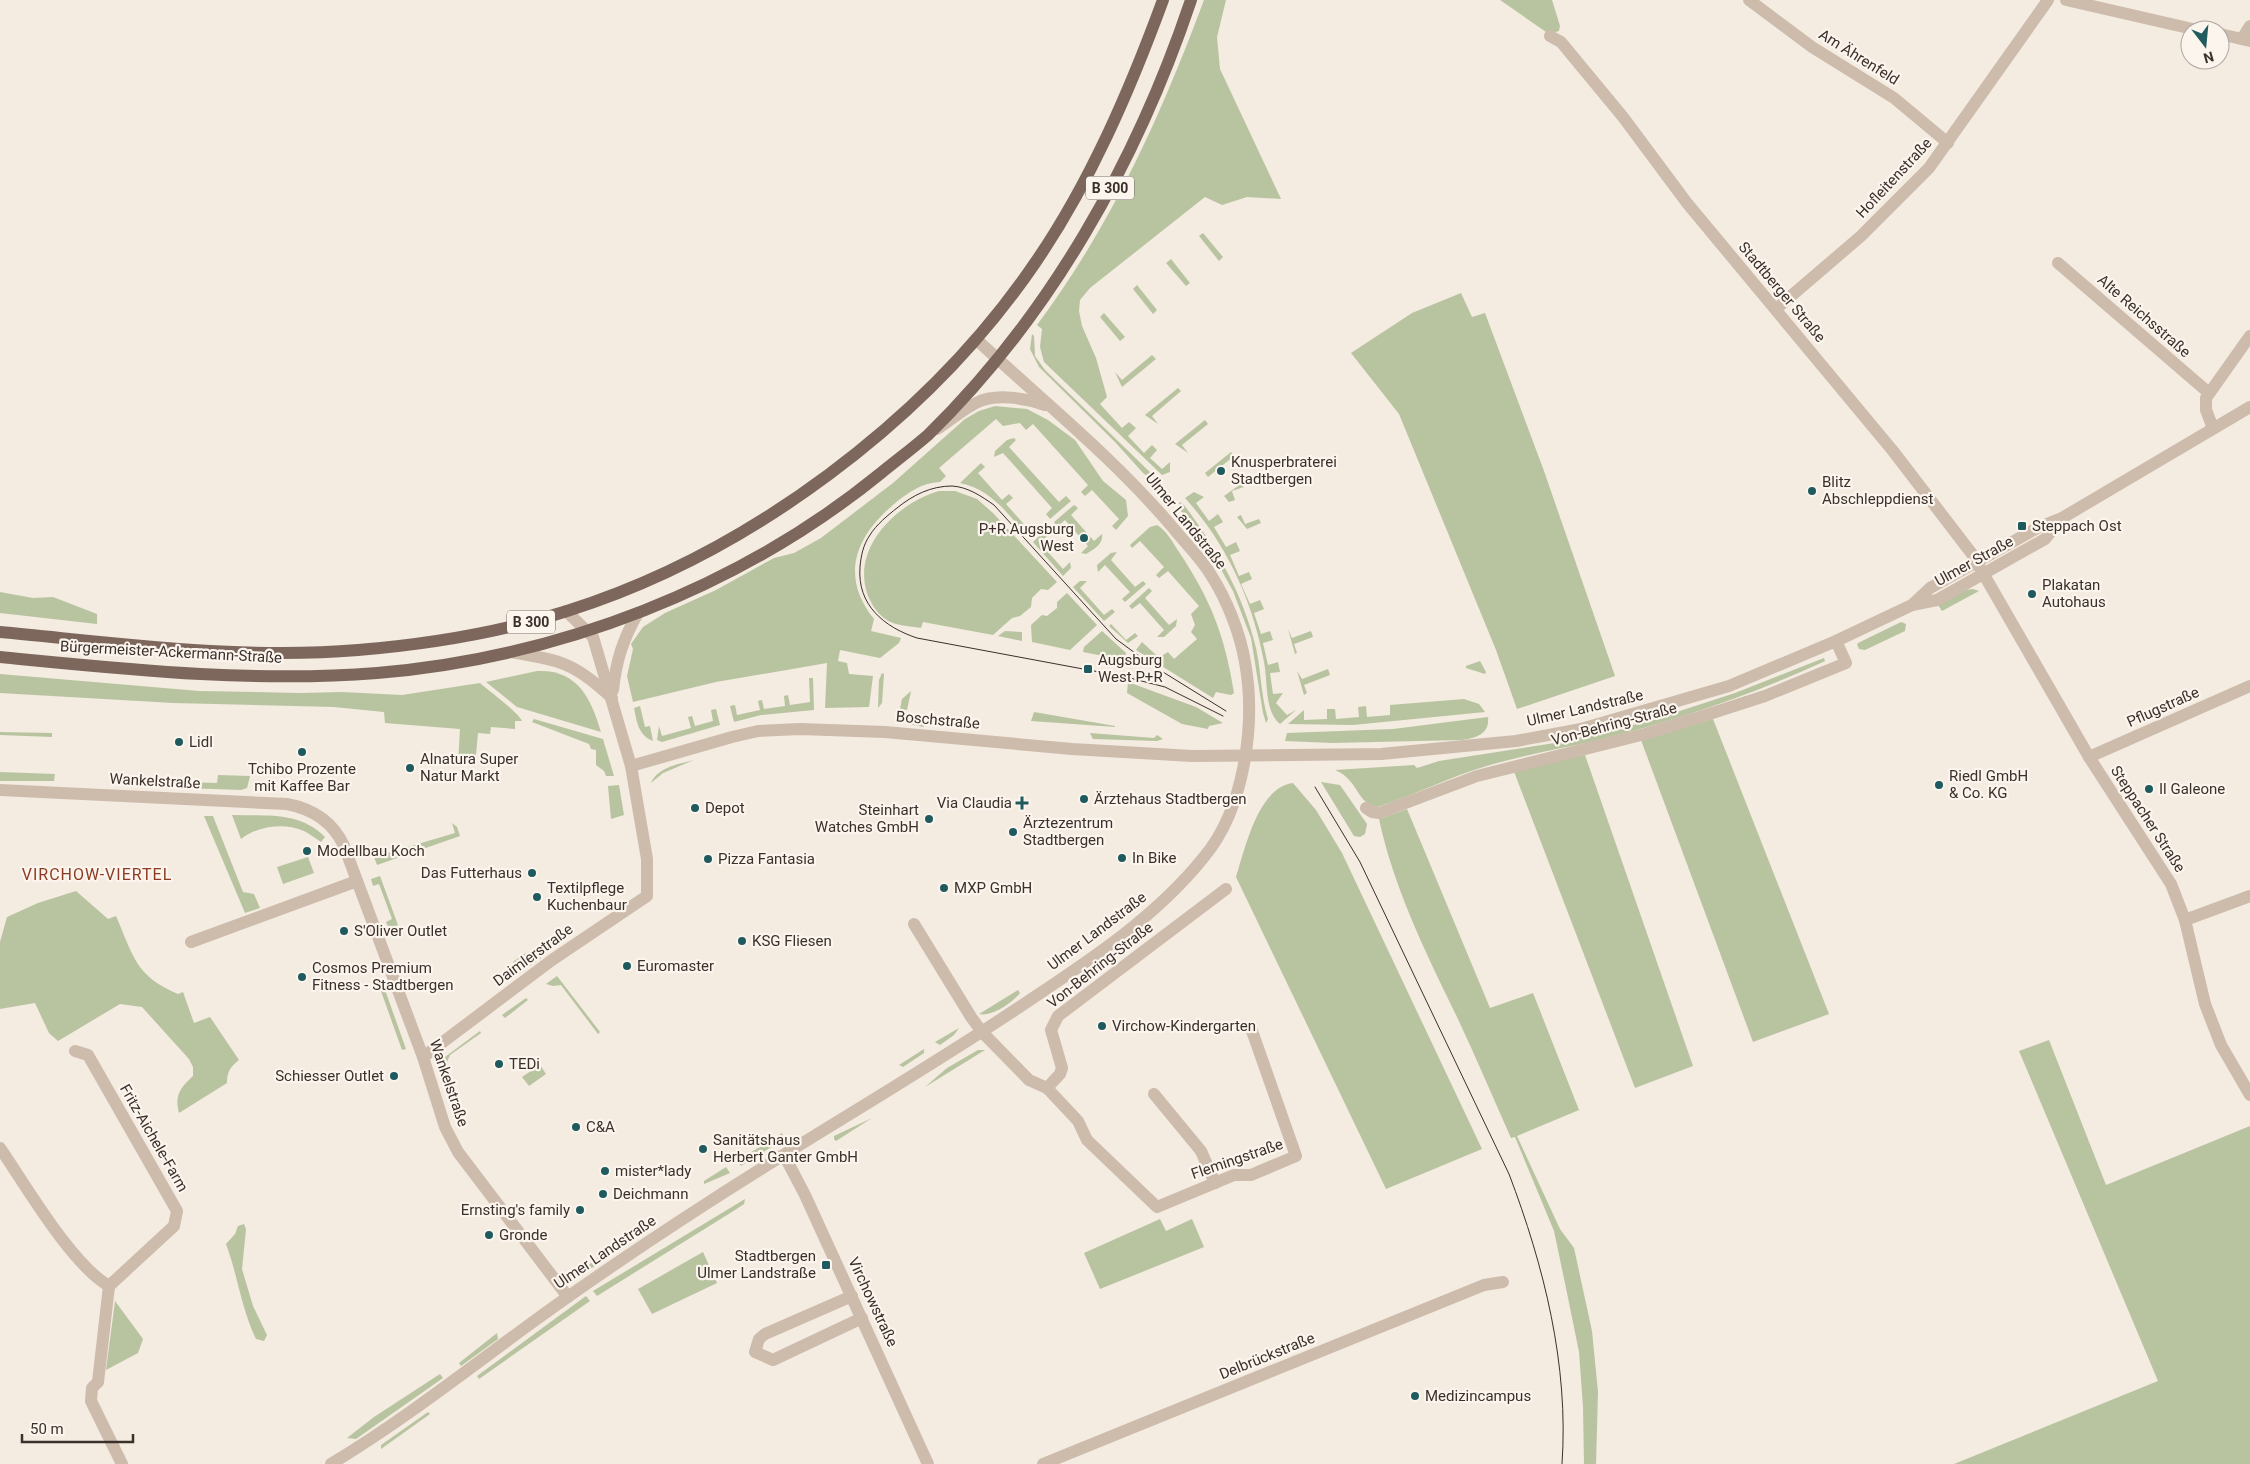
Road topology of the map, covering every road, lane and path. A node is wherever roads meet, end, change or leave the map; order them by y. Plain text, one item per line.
1 (1163, 0) edge
2 (1191, 0) edge
3 (1749, 0) edge
4 (2048, 0) edge
5 (2066, 0) edge
6 (2180, 26) edge
7 (2250, 26) edge
8 (1550, 36) dead end
9 (2230, 36) edge
10 (2246, 40) edge
11 (1948, 143) junction
12 (2058, 263) dead end
13 (1776, 309) junction
14 (2250, 336) edge
15 (977, 340) junction
16 (998, 359) junction
17 (2209, 393) junction
18 (2250, 407) edge
19 (1052, 408) junction
20 (2213, 428) junction
21 (925, 437) junction
22 (2062, 518) junction
23 (1977, 562) junction
24 (1984, 575) junction
25 (1912, 605) junction
26 (566, 611) junction
27 (638, 613) junction
28 (587, 630) junction
29 (0, 632) edge
30 (1836, 641) junction
31 (511, 652) junction
32 (0, 657) edge
33 (2250, 686) edge
34 (612, 698) junction
35 (1245, 756) junction
36 (2089, 757) junction
37 (632, 766) junction
38 (0, 790) edge
39 (1366, 808) dead end
40 (357, 881) junction
41 (1226, 889) dead end
42 (2250, 896) edge
43 (2185, 920) junction
44 (914, 924) dead end
45 (191, 942) dead end
46 (1251, 1028) dead end
47 (982, 1032) junction
48 (75, 1051) dead end
49 (423, 1057) junction
50 (1047, 1088) junction
51 (1154, 1094) dead end
52 (2250, 1096) edge
53 (0, 1148) edge
54 (784, 1155) junction
55 (1215, 1183) junction
56 (1504, 1282) dead end
57 (109, 1286) junction
58 (852, 1296) junction
59 (568, 1297) junction
60 (862, 1318) junction
61 (122, 1464) edge
62 (331, 1464) edge
63 (928, 1464) edge
64 (1043, 1464) edge

1 - 15 main road, B 300
2 - 16 main road, B 300
3 - 11 street, Am Ährenfeld
4 - 11 street, Hofleitenstraße
5 - 6 street
7 - 10 street
8 - 13 street, Stadtberger Straße
9 - 10 street
11 - 13 street, Hofleitenstraße
12 - 17 street, Alte Reichsstraße
13 - 23 street, Stadtberger Straße
14 - 17 street
15 - 16 street, Ulmer Landstraße
15 - 26 main road, Bürgermeister-Ackermann-Straße / B 300
16 - 19 street, Ulmer Landstraße
16 - 21 main road, Bürgermeister-Ackermann-Straße / B 300
17 - 20 street
18 - 20 street, Ulmer Straße
19 - 21 street
19 - 35 street, Ulmer Landstraße
20 - 22 street, Ulmer Straße
21 - 27 main road, Bürgermeister-Ackermann-Straße / B 300
22 - 23 street, Ulmer Straße
22 - 24 street, Ulmer Straße
23 - 24 street, Stadtberger Straße
23 - 25 street, Ulmer Straße
24 - 25 street, Ulmer Straße
24 - 36 street, Steppacher Straße
25 - 30 street, Ulmer Landstraße
26 - 28 street, Daimlerstraße
26 - 29 main road, Bürgermeister-Ackermann-Straße / B 300
27 - 28 main road, Bürgermeister-Ackermann-Straße / B 300
27 - 34 street, Daimlerstraße
28 - 31 main road, Bürgermeister-Ackermann-Straße / B 300
28 - 34 street, Daimlerstraße
30 - 35 street, Ulmer Landstraße
30 - 39 street, Von-Behring-Straße
31 - 32 main road, Bürgermeister-Ackermann-Straße / B 300
31 - 34 street
33 - 36 street, Pflugstraße
34 - 37 street, Daimlerstraße
35 - 37 street, Boschstraße
35 - 47 street, Ulmer Landstraße
36 - 43 street, Steppacher Straße
37 - 49 street, Daimlerstraße
38 - 40 street, Wankelstraße
40 - 45 street
40 - 49 street, Wankelstraße
41 - 50 street, Von-Behring-Straße
42 - 43 street
43 - 52 street, Steppacher Straße
44 - 47 street
46 - 55 street, Flemingstraße
47 - 50 street, Flemingstraße
47 - 54 street, Ulmer Landstraße
48 - 57 street, Fritz-Aichele-Farm
49 - 59 street, Wankelstraße
50 - 55 street, Flemingstraße
51 - 55 street
53 - 57 street
54 - 58 street, Virchowstraße
54 - 59 street, Ulmer Landstraße
56 - 64 street, Delbrückstraße
57 - 61 street
58 - 60 street, Virchowstraße
58 - 60 street
59 - 62 street, Ulmer Landstraße
60 - 63 street, Virchowstraße

